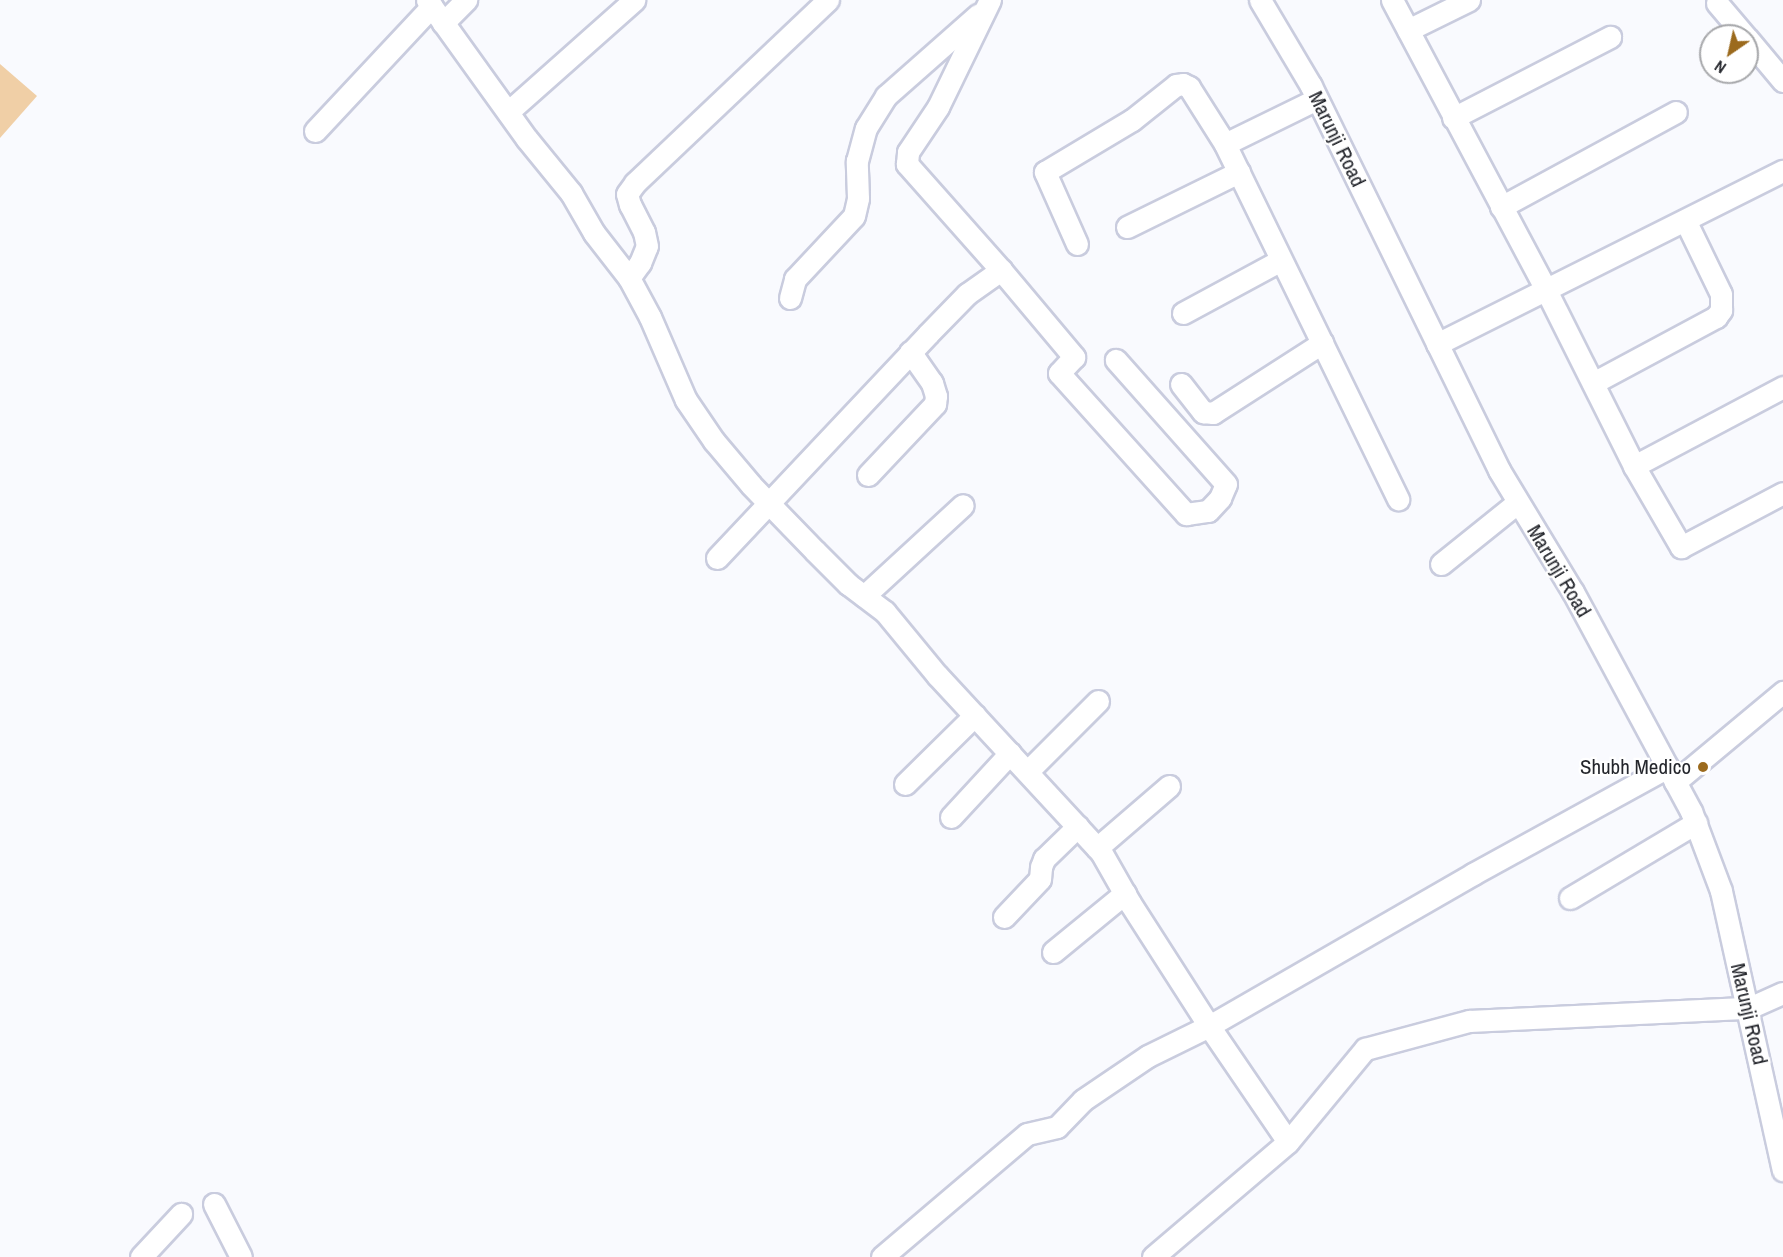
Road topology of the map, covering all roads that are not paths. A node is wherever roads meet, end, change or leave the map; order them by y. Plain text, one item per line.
1 (466, 0) edge
2 (634, 0) edge
3 (828, 0) edge
4 (1260, 0) edge
5 (1392, 0) edge
6 (1469, 0) edge
7 (1717, 3) dead end
8 (988, 4) edge
9 (434, 10) edge
10 (1735, 24) edge
11 (1408, 30) junction
12 (1610, 37) dead end
13 (1759, 48) edge
14 (1779, 66) edge
15 (1317, 99) junction
16 (508, 112) junction
17 (1676, 112) dead end
18 (1453, 118) junction
19 (315, 131) dead end
20 (1225, 144) junction
21 (1783, 171) edge
22 (1239, 172) junction
23 (1501, 207) junction
24 (1685, 220) junction
25 (1127, 227) dead end
26 (1077, 244) dead end
27 (1281, 260) junction
28 (1001, 270) junction
29 (629, 279) junction
30 (1546, 290) junction
31 (790, 298) dead end
32 (1183, 313) dead end
33 (1322, 343) junction
34 (1437, 344) junction
35 (910, 352) junction
36 (1116, 360) dead end
37 (1593, 383) junction
38 (1181, 384) dead end
39 (1783, 387) edge
40 (1634, 466) junction
41 (868, 475) dead end
42 (1783, 493) edge
43 (1398, 499) dead end
44 (768, 502) junction
45 (1517, 503) junction
46 (963, 505) dead end
47 (717, 558) dead end
48 (1441, 564) dead end
49 (864, 596) junction
50 (1783, 692) edge
51 (1098, 701) dead end
52 (975, 715) junction
53 (1011, 753) junction
54 (1028, 771) junction
55 (1672, 774) junction
56 (905, 784) dead end
57 (1169, 786) dead end
58 (951, 817) dead end
59 (1696, 823) junction
60 (1078, 826) junction
61 (1097, 848) junction
62 (1125, 893) junction
63 (1570, 898) dead end
64 (1004, 916) dead end
65 (1053, 952) dead end
66 (1783, 993) edge
67 (1749, 1008) junction
68 (1209, 1026) junction
69 (1288, 1142) junction
70 (1783, 1170) edge
71 (213, 1204) dead end
72 (181, 1214) dead end
73 (141, 1257) edge
74 (241, 1257) edge
75 (882, 1257) edge
76 (1153, 1257) edge

1 - 9 street
2 - 16 street
3 - 29 street
4 - 15 street, Marunji Road
5 - 11 street
6 - 11 street
7 - 10 street
8 - 28 street
8 - 31 street
9 - 16 street
9 - 19 street
11 - 18 street
12 - 18 street
13 - 14 street
15 - 20 street
15 - 34 street, Marunji Road
16 - 29 street
17 - 23 street
18 - 23 street
20 - 22 street
20 - 26 street
21 - 24 street
22 - 25 street
22 - 27 street
23 - 30 street
24 - 30 street
24 - 37 street
27 - 32 street
27 - 33 street
28 - 35 street
28 - 36 street
29 - 44 street
30 - 34 street
30 - 37 street
33 - 38 street
33 - 43 street
34 - 45 street, Marunji Road
35 - 41 street
35 - 44 street
37 - 40 street
39 - 40 street
40 - 42 street
44 - 47 street
44 - 49 street
45 - 48 street
45 - 55 street, Marunji Road
46 - 49 street
49 - 52 street
50 - 55 street
51 - 54 street
52 - 53 street
52 - 56 street
53 - 54 street
53 - 58 street
54 - 60 street
55 - 59 street, Marunji Road
55 - 68 street
57 - 61 street
59 - 63 street
59 - 67 street, Marunji Road
60 - 61 street
60 - 64 street
61 - 62 street
62 - 65 street
62 - 68 street
66 - 67 street
67 - 69 street
67 - 70 street, Marunji Road
68 - 69 street
68 - 75 street
69 - 76 street
71 - 74 street
72 - 73 street

